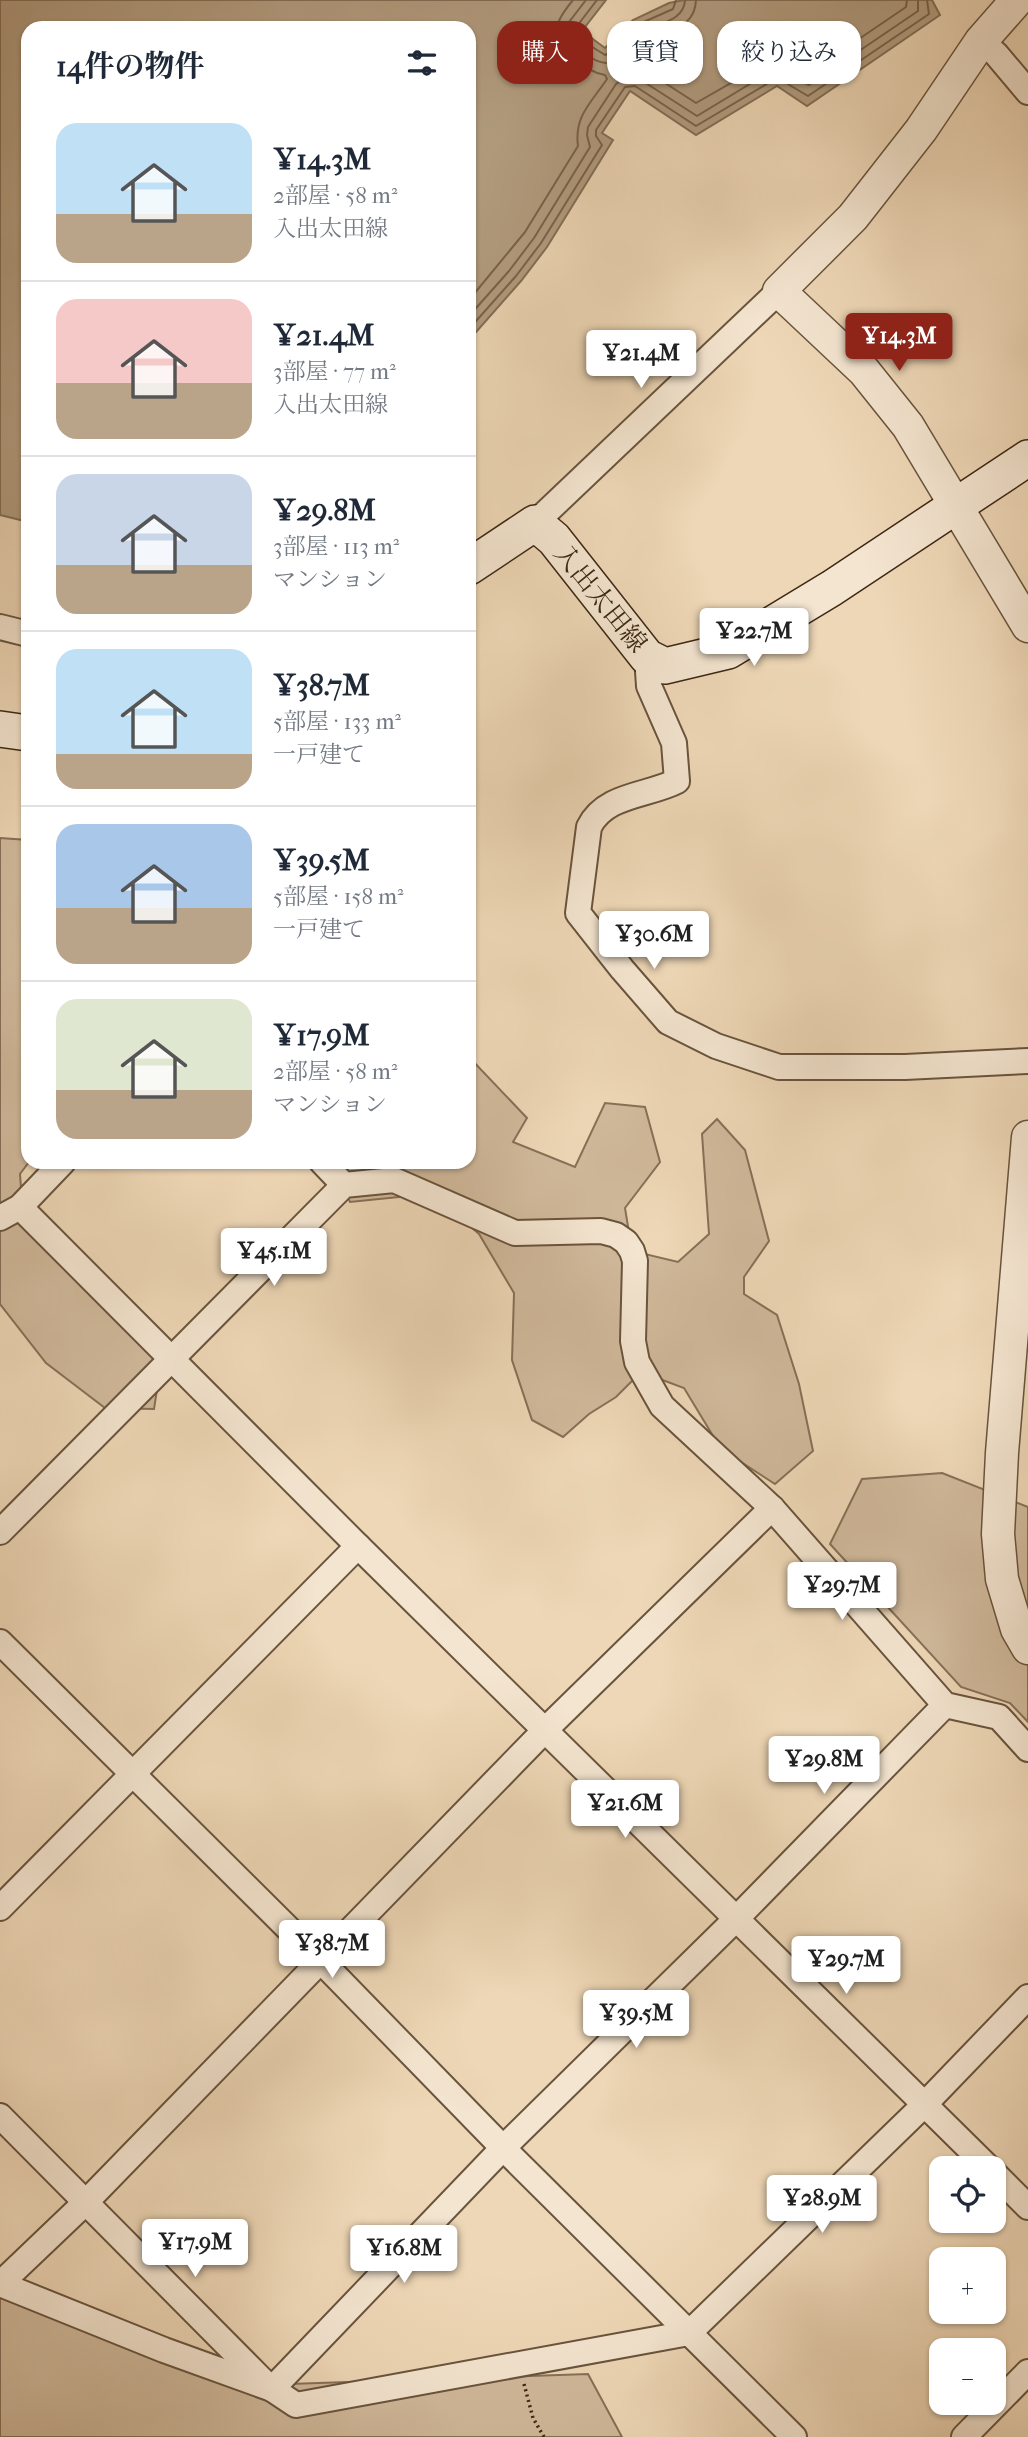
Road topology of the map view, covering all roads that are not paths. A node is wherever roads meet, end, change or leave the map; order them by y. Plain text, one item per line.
1 (1017, 0) edge
2 (981, 41) junction
3 (1028, 92) edge
4 (779, 291) junction
5 (1028, 458) edge
6 (955, 507) junction
7 (535, 523) junction
8 (476, 562) edge
9 (1028, 626) edge
10 (0, 627) edge
11 (21, 632) edge
12 (647, 657) junction
13 (0, 729) edge
14 (21, 732) edge
15 (1028, 1061) edge
16 (1028, 1138) edge
17 (56, 1169) edge
18 (329, 1169) edge
19 (344, 1185) junction
20 (10, 1212) edge
21 (171, 1358) junction
22 (772, 1508) junction
23 (0, 1532) edge
24 (358, 1546) junction
25 (0, 1642) edge
26 (1028, 1648) edge
27 (945, 1705) junction
28 (546, 1729) junction
29 (1028, 1749) edge
30 (131, 1774) junction
31 (0, 1908) edge
32 (736, 1919) junction
33 (320, 1960) junction
34 (1028, 1997) edge
35 (924, 2105) junction
36 (0, 2116) edge
37 (503, 2148) junction
38 (977, 2156) edge
39 (1006, 2186) edge
40 (86, 2202) junction
41 (1028, 2207) edge
42 (0, 2284) edge
43 (689, 2333) junction
44 (1028, 2372) edge
45 (272, 2389) junction
46 (794, 2437) edge
47 (964, 2437) edge

1 - 2 street
2 - 3 street
2 - 4 street
4 - 6 street
4 - 7 street
5 - 6 main road, 入出太田線
6 - 9 street
6 - 12 main road, 入出太田線
7 - 8 main road, 入出太田線
7 - 12 main road, 入出太田線
10 - 11 street
12 - 15 street
13 - 14 main road
16 - 26 street
17 - 20 street
18 - 19 street
19 - 21 street
19 - 22 street
20 - 21 street
21 - 23 street
21 - 24 street
22 - 27 street
22 - 28 street
24 - 28 street
24 - 30 street
25 - 30 street
27 - 29 street
27 - 32 street
28 - 32 street
28 - 33 street
30 - 31 street
30 - 33 street
32 - 35 street
32 - 37 street
33 - 37 street
33 - 40 street
34 - 35 street
35 - 38 street
35 - 43 street
36 - 40 street
37 - 43 street
37 - 45 street
39 - 41 street
40 - 42 street
40 - 45 street
42 - 45 street
43 - 45 street
43 - 46 street
44 - 47 street

